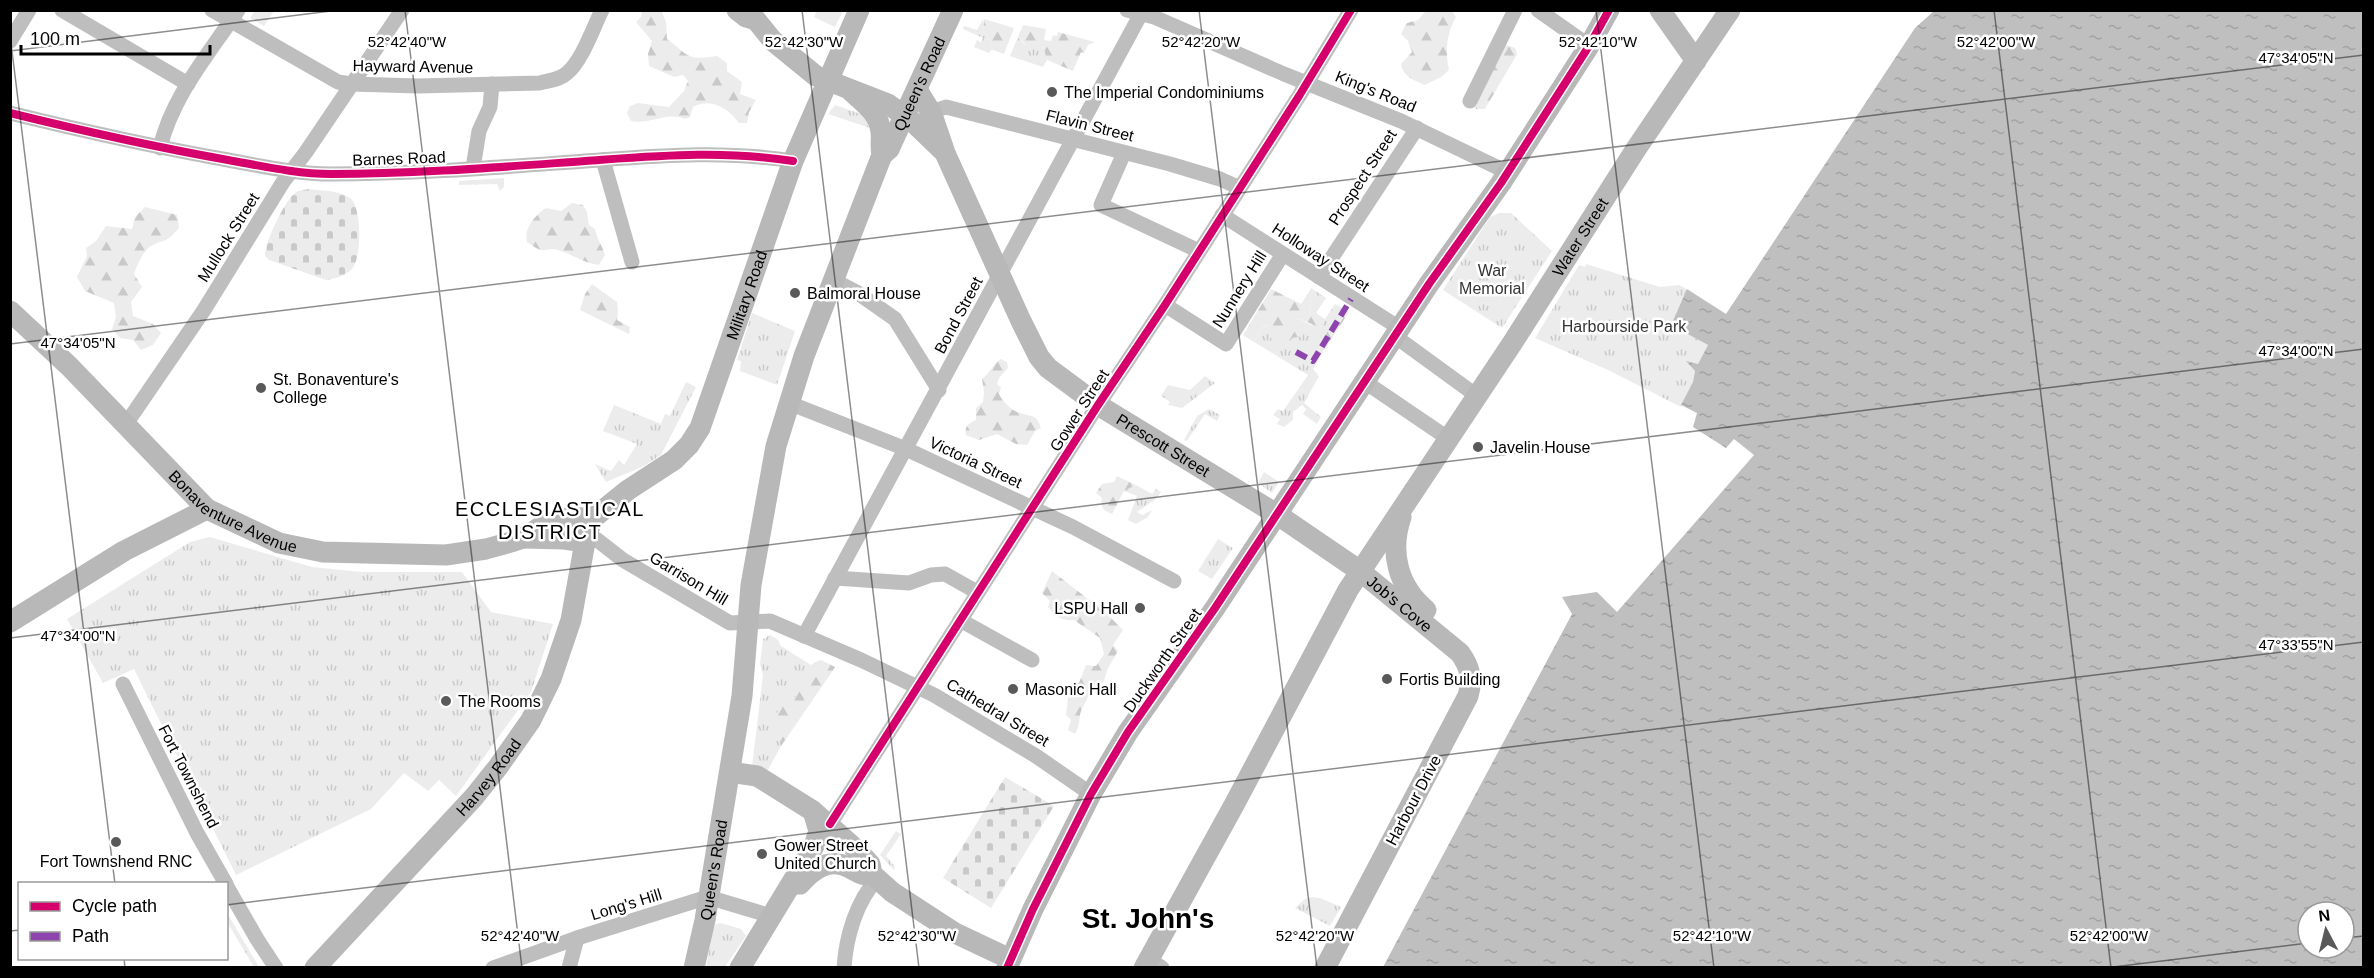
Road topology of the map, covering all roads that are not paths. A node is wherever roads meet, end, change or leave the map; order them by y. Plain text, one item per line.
1 (29, 10) edge
2 (62, 10) edge
3 (212, 10) edge
4 (402, 10) edge
5 (602, 10) edge
6 (859, 10) edge
7 (953, 10) edge
8 (1351, 10) edge
9 (1515, 10) edge
10 (1538, 10) edge
11 (1609, 10) edge
12 (1660, 10) edge
13 (1730, 10) edge
14 (1137, 12) edge
15 (749, 14) edge
16 (235, 16) edge
17 (10, 40) edge
18 (1589, 46) junction
19 (1696, 61) junction
20 (827, 80) junction
21 (1306, 83) junction
22 (188, 84) junction
23 (351, 84) junction
24 (492, 84) junction
25 (917, 90) junction
26 (851, 91) junction
27 (1470, 101) dead end
28 (931, 112) junction
29 (10, 114) edge
30 (903, 115) junction
31 (1417, 128) junction
32 (1074, 140) junction
33 (160, 148) junction
34 (945, 153) junction
35 (1124, 153) junction
36 (882, 155) junction
37 (603, 160) junction
38 (793, 162) junction
39 (473, 168) junction
40 (292, 170) junction
41 (1507, 172) junction
42 (1238, 187) junction
43 (1222, 214) junction
44 (1199, 251) junction
45 (1283, 254) junction
46 (632, 262) dead end
47 (1000, 273) junction
48 (1319, 277) junction
49 (833, 280) junction
50 (1165, 305) junction
51 (10, 311) edge
52 (1398, 333) junction
53 (1365, 382) junction
54 (939, 390) junction
55 (1477, 396) junction
56 (789, 403) junction
57 (1098, 405) junction
58 (126, 424) junction
59 (1449, 439) junction
60 (906, 448) junction
61 (200, 503) junction
62 (1032, 508) junction
63 (1401, 510) junction
64 (1278, 516) junction
65 (592, 519) junction
66 (523, 538) junction
67 (585, 543) junction
68 (1360, 571) junction
69 (835, 578) junction
70 (1174, 581) dead end
71 (978, 592) junction
72 (960, 620) junction
73 (10, 622) edge
74 (748, 623) junction
75 (804, 636) junction
76 (1440, 636) junction
77 (1032, 660) dead end
78 (123, 684) dead end
79 (918, 688) junction
80 (730, 772) junction
81 (1091, 794) junction
82 (813, 811) junction
83 (830, 824) junction
84 (875, 877) junction
85 (225, 882) edge
86 (790, 885) junction
87 (228, 888) edge
88 (708, 897) junction
89 (771, 916) junction
90 (578, 938) junction
91 (1008, 963) edge
92 (1152, 965) edge
93 (494, 967) edge
94 (276, 968) edge
95 (315, 968) edge
96 (569, 968) edge
97 (694, 968) edge
98 (740, 968) edge
99 (844, 968) edge
100 (1325, 968) edge

1 - 17 street
2 - 22 street
3 - 16 street, Hayward Avenue
4 - 23 street, Mullock Street
5 - 24 street, Hayward Avenue
6 - 20 main road, Military Road
7 - 25 main road, Queen's Road
8 - 21 street, Gower Street
9 - 27 street
10 - 18 street
11 - 18 main road, Duckworth Street
12 - 19 main road
13 - 19 main road, Water Street
14 - 21 street, King's Road
14 - 32 street, Bond Street
15 - 20 main road, Prescott Street
16 - 22 street
16 - 23 street, Hayward Avenue
18 - 41 main road, Duckworth Street
19 - 55 main road, Water Street
20 - 26 main road, Prescott Street
20 - 38 main road, Military Road
21 - 31 street, King's Road
21 - 42 street, Gower Street
22 - 33 street
23 - 24 street, Hayward Avenue
23 - 40 street, Mullock Street
24 - 39 street
25 - 28 main road, Prescott Street
25 - 30 main road, Queen's Road
26 - 30 main road, Prescott Street
26 - 36 main road
28 - 32 street, Flavin Street
28 - 34 main road, Prescott Street
29 - 33 street, Barnes Road
30 - 34 main road, Prescott Street
30 - 36 main road, Queen's Road
31 - 41 street, King's Road
31 - 48 street, Prospect Street
32 - 35 street, Flavin Street
32 - 47 street, Bond Street
33 - 40 street, Barnes Road
34 - 47 main road, Prescott Street
35 - 42 street, Flavin Street
35 - 44 street
36 - 49 main road, Queen's Road
37 - 38 street, Barnes Road
37 - 39 street, Barnes Road
37 - 46 street
38 - 65 main road, Military Road
39 - 40 street, Barnes Road
40 - 58 street, Mullock Street
41 - 52 main road, Duckworth Street
42 - 43 street, Gower Street
43 - 44 street, Gower Street
43 - 45 street, Holloway Street
44 - 50 street, Gower Street
45 - 48 street, Holloway Street
45 - 50 street, Nunnery Hill
47 - 54 street, Bond Street
47 - 57 main road, Prescott Street
48 - 52 street, Holloway Street
49 - 54 street
49 - 56 main road, Queen's Road
50 - 57 street, Gower Street
51 - 58 main road, Bonaventure Avenue
52 - 53 main road, Duckworth Street
52 - 55 street, Holloway Street
53 - 59 street
53 - 64 main road, Duckworth Street
54 - 60 street, Bond Street
55 - 59 main road, Water Street
56 - 60 street, Victoria Street
56 - 74 main road, Queen's Road
57 - 62 street, Gower Street
57 - 64 main road, Prescott Street
58 - 61 main road, Bonaventure Avenue
59 - 63 main road, Water Street
60 - 62 street, Victoria Street
60 - 69 street, Bond Street
61 - 66 main road, Bonaventure Avenue
61 - 73 main road
62 - 70 street, Victoria Street
62 - 71 street, Gower Street
63 - 68 main road, Water Street
63 - 76 main road
64 - 68 main road, Prescott Street
64 - 81 main road, Duckworth Street
65 - 66 main road, Bonaventure Avenue
65 - 67 main road
66 - 67 main road, Bonaventure Avenue
67 - 74 street, Garrison Hill
67 - 95 main road, Harvey Road
68 - 76 main road, Job's Cove
68 - 92 main road, Water Street
69 - 71 street
69 - 75 street, Bond Street
71 - 72 street, Gower Street
72 - 77 street
72 - 79 street, Gower Street
74 - 75 street, Cathedral Street
74 - 80 main road, Queen's Road
75 - 79 street, Cathedral Street
76 - 100 main road, Harbour Drive
78 - 85 street, Fort Townshend
79 - 81 street, Cathedral Street
79 - 83 street, Gower Street
80 - 82 main road
80 - 88 main road, Queen's Road
81 - 91 main road, Duckworth Street
82 - 83 main road
82 - 86 main road
83 - 84 main road
84 - 86 main road
84 - 91 main road
84 - 99 street
86 - 89 main road
87 - 94 street, Fort Townshend
88 - 89 street
88 - 90 street, Long's Hill
88 - 97 main road, Queen's Road
89 - 98 main road
90 - 93 street, Long's Hill
90 - 96 street

